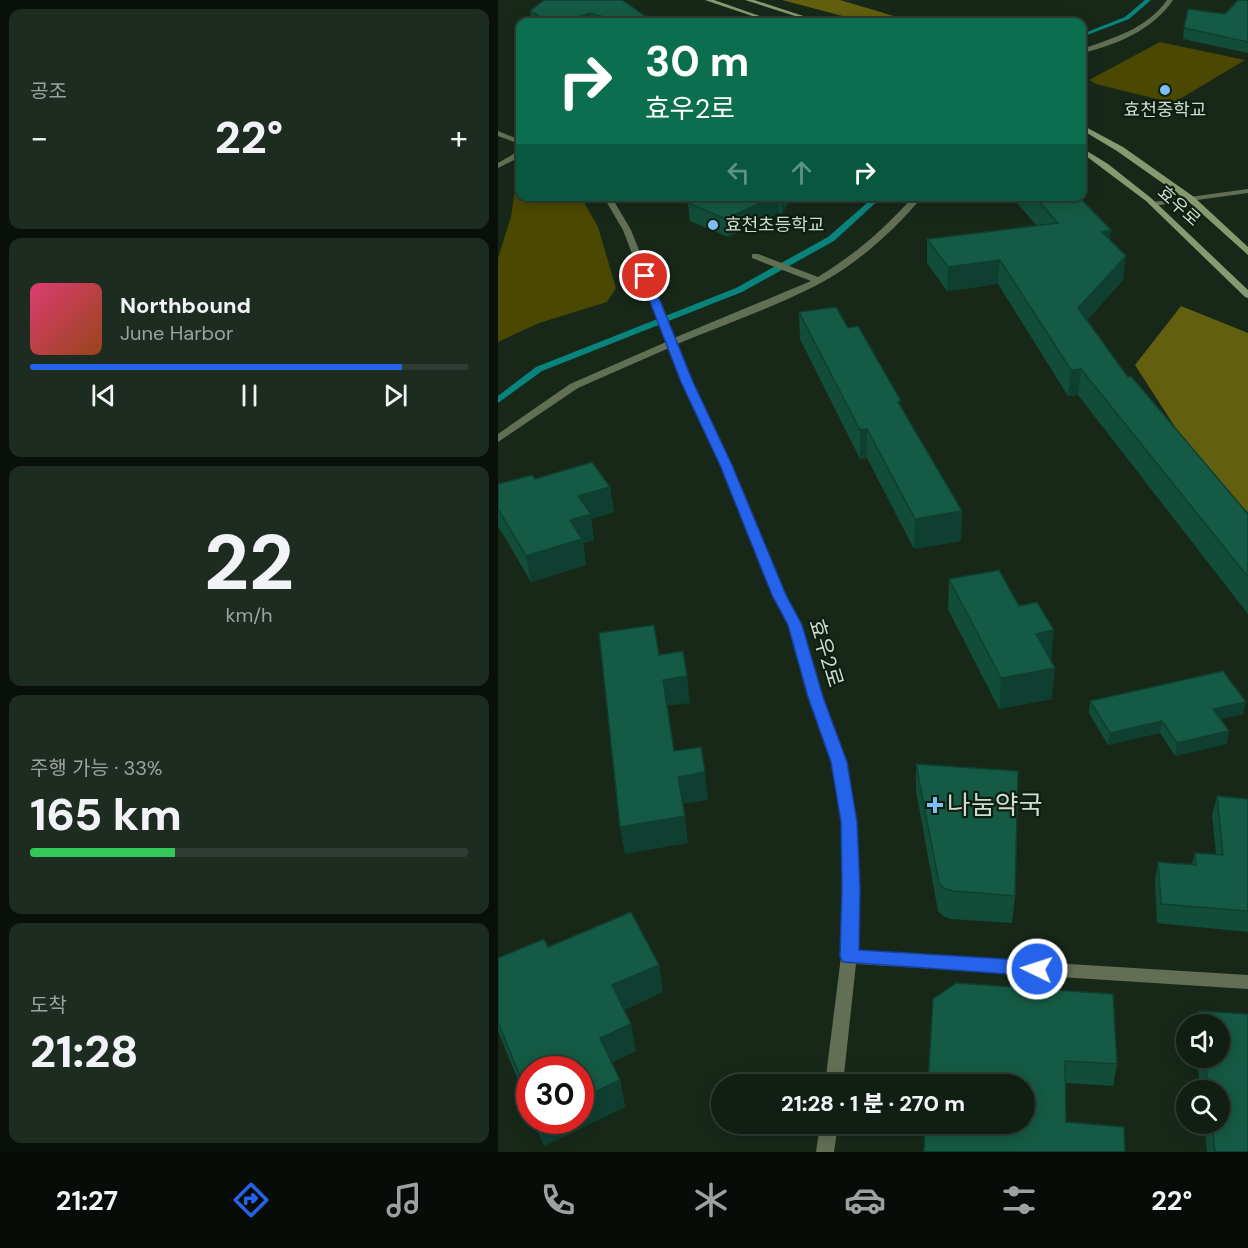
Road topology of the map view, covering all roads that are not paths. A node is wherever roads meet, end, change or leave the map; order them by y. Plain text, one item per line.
1 (708, 0) edge
2 (748, 0) edge
3 (1170, 0) edge
4 (762, 18) edge
5 (806, 18) edge
6 (1086, 49) edge
7 (1086, 129) edge
8 (498, 133) edge
9 (516, 140) edge
10 (1086, 153) edge
11 (516, 156) edge
12 (498, 166) edge
13 (1248, 191) edge
14 (1191, 199) junction
15 (610, 201) edge
16 (914, 201) edge
17 (1153, 204) junction
18 (1248, 252) edge
19 (759, 258) dead end
20 (818, 280) junction
21 (1248, 295) edge
22 (498, 439) edge
23 (849, 957) junction
24 (1248, 982) edge
25 (835, 1074) edge
26 (828, 1134) edge
27 (825, 1152) edge

1 - 4 main road
2 - 5 main road
3 - 6 street
7 - 14 main road, 효우로
8 - 9 street
10 - 17 main road, 효우로
11 - 12 street
13 - 14 street
14 - 17 street
14 - 18 main road, 효우로
15 - 23 street, 효우2로
16 - 20 street
17 - 21 main road, 효우로
19 - 20 street
20 - 22 street
23 - 24 street
23 - 25 street, 효우2로
26 - 27 street

